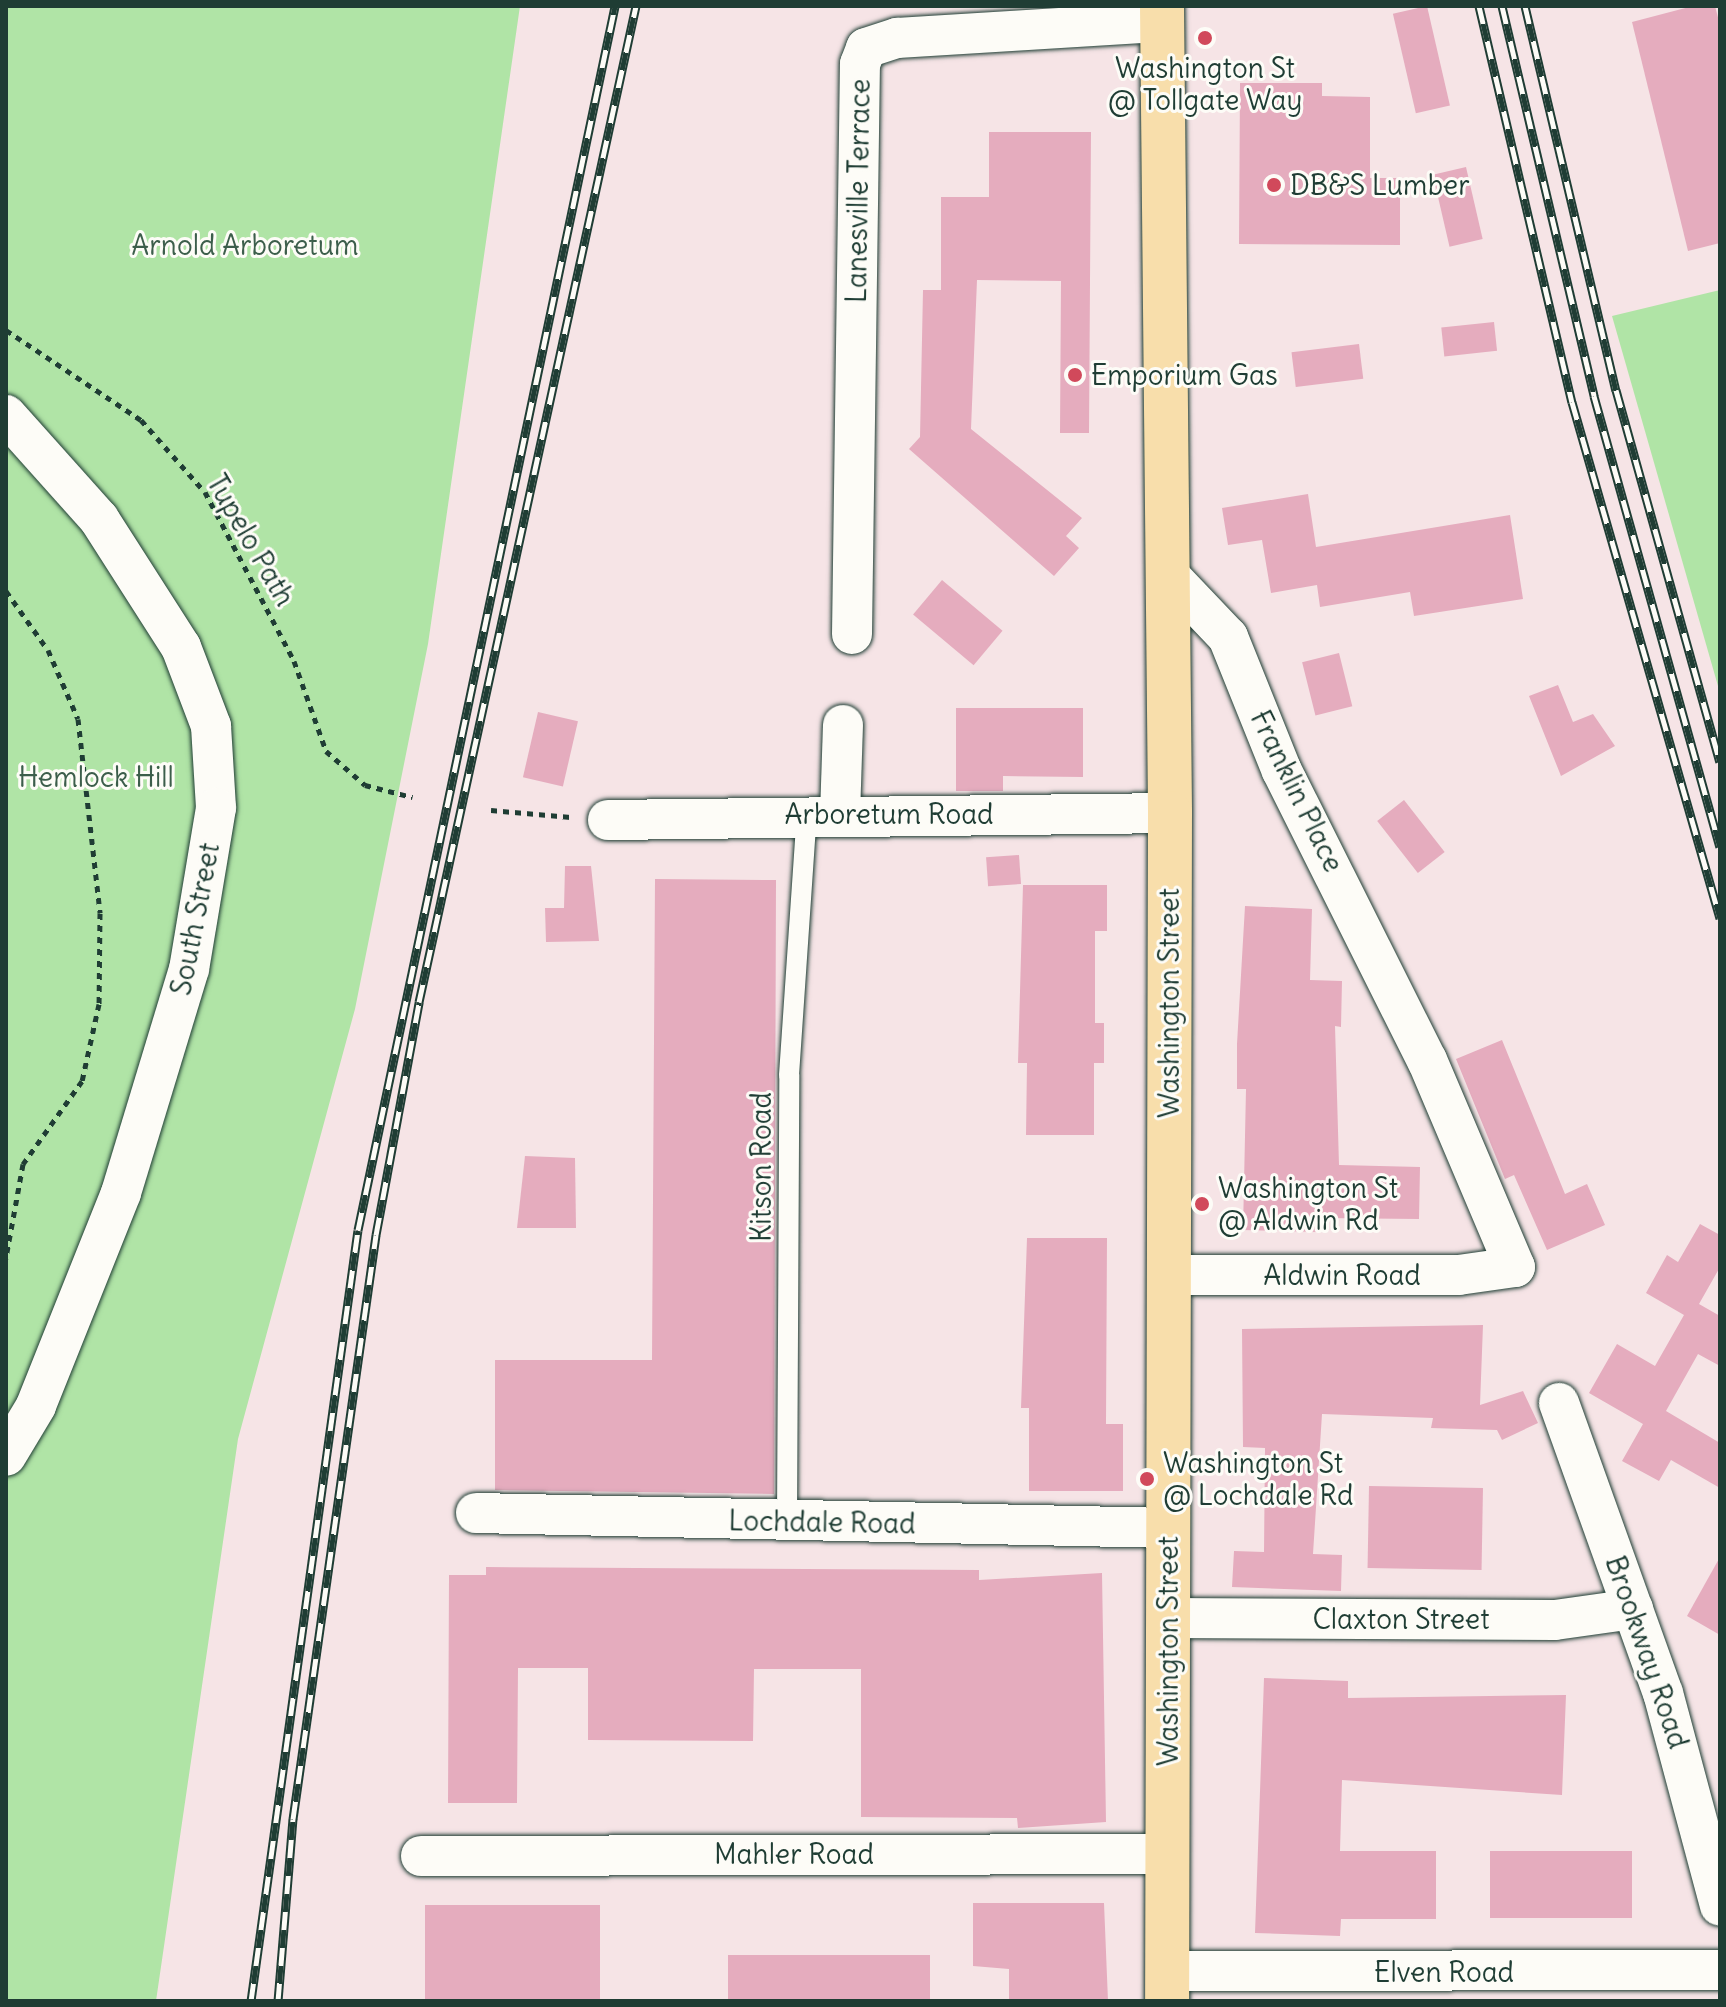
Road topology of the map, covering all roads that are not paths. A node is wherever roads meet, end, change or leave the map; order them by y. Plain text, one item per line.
1 (1162, 14) edge
2 (6, 415) edge
3 (1166, 572) junction
4 (852, 634) dead end
5 (843, 725) dead end
6 (1170, 813) junction
7 (824, 814) junction
8 (608, 820) road end
9 (1515, 1267) joint
10 (1169, 1275) junction
11 (1559, 1403) dead end
12 (6, 1456) edge
13 (476, 1513) dead end
14 (787, 1522) junction
15 (1168, 1528) junction
16 (1633, 1609) junction
17 (1168, 1618) junction
18 (1168, 1854) junction
19 (421, 1856) dead end
20 (1720, 1905) edge
21 (1720, 1970) edge
22 (1167, 1986) edge

1 - 3 main road, Washington Street
1 - 4 street, Lanesville Terrace
2 - 12 street, South Street
3 - 6 main road, Washington Street
3 - 9 street, Franklin Place
5 - 7 street
6 - 7 street, Arboretum Road
6 - 10 main road, Washington Street
7 - 8 street, Arboretum Road
7 - 14 lane, Kitson Road
9 - 10 street, Aldwin Road
10 - 15 main road, Washington Street
11 - 16 street, Brookway Road
13 - 14 street, Lochdale Road
14 - 15 street, Lochdale Road
15 - 17 main road, Washington Street
16 - 17 street, Claxton Street
16 - 20 street, Brookway Road
17 - 18 main road, Washington Street
18 - 19 street, Mahler Road
18 - 22 main road, Washington Street
21 - 22 street, Elven Road

